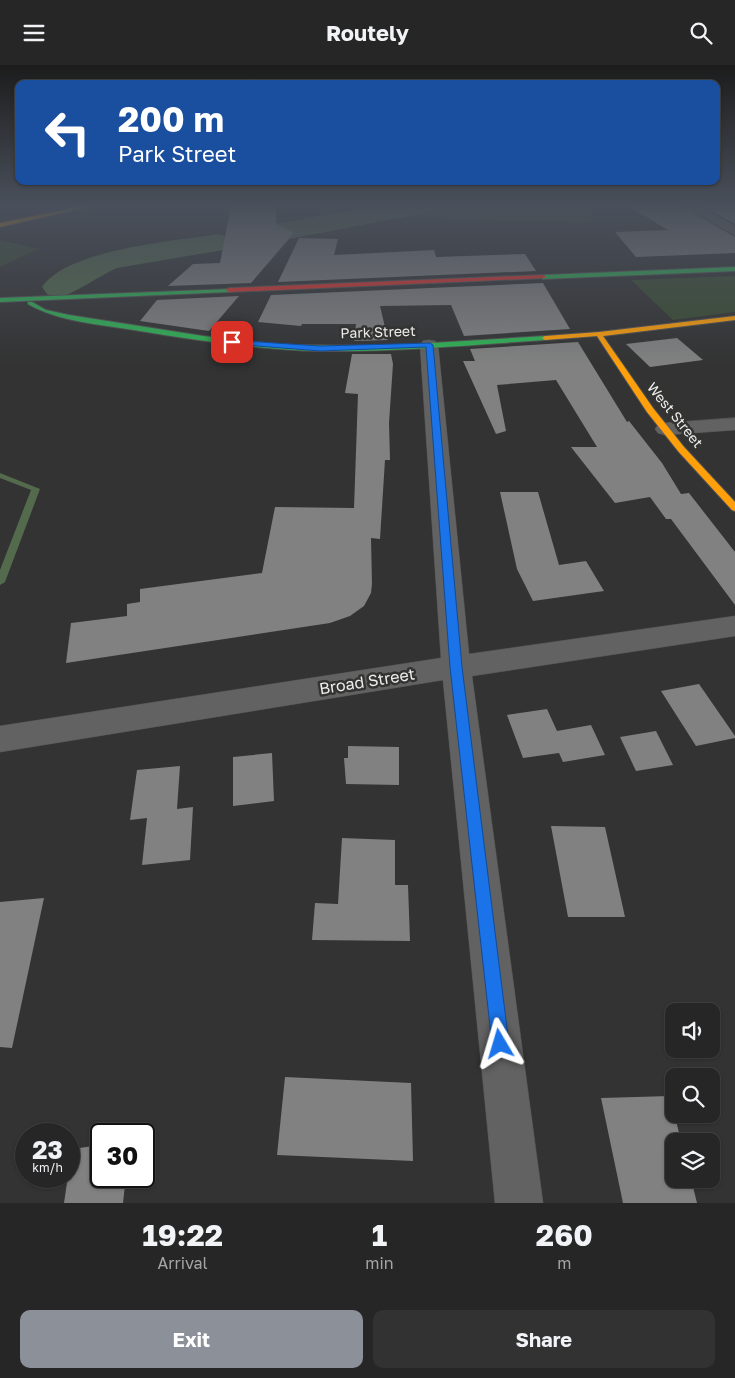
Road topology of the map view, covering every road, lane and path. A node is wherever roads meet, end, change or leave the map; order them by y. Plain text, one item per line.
1 (735, 269) edge
2 (29, 299) junction
3 (0, 300) edge
4 (735, 318) edge
5 (599, 334) junction
6 (430, 345) junction
7 (735, 424) edge
8 (665, 429) junction
9 (735, 507) edge
10 (735, 626) edge
11 (456, 667) junction
12 (0, 739) edge
13 (519, 1203) edge

1 - 2 street
2 - 3 street
2 - 6 street, Park Street
4 - 5 street, Park Street
5 - 6 street, Park Street
5 - 8 street, West Street
6 - 11 street
7 - 8 street
8 - 9 street, West Street
10 - 11 street, Broad Street
11 - 12 street, Broad Street
11 - 13 street

